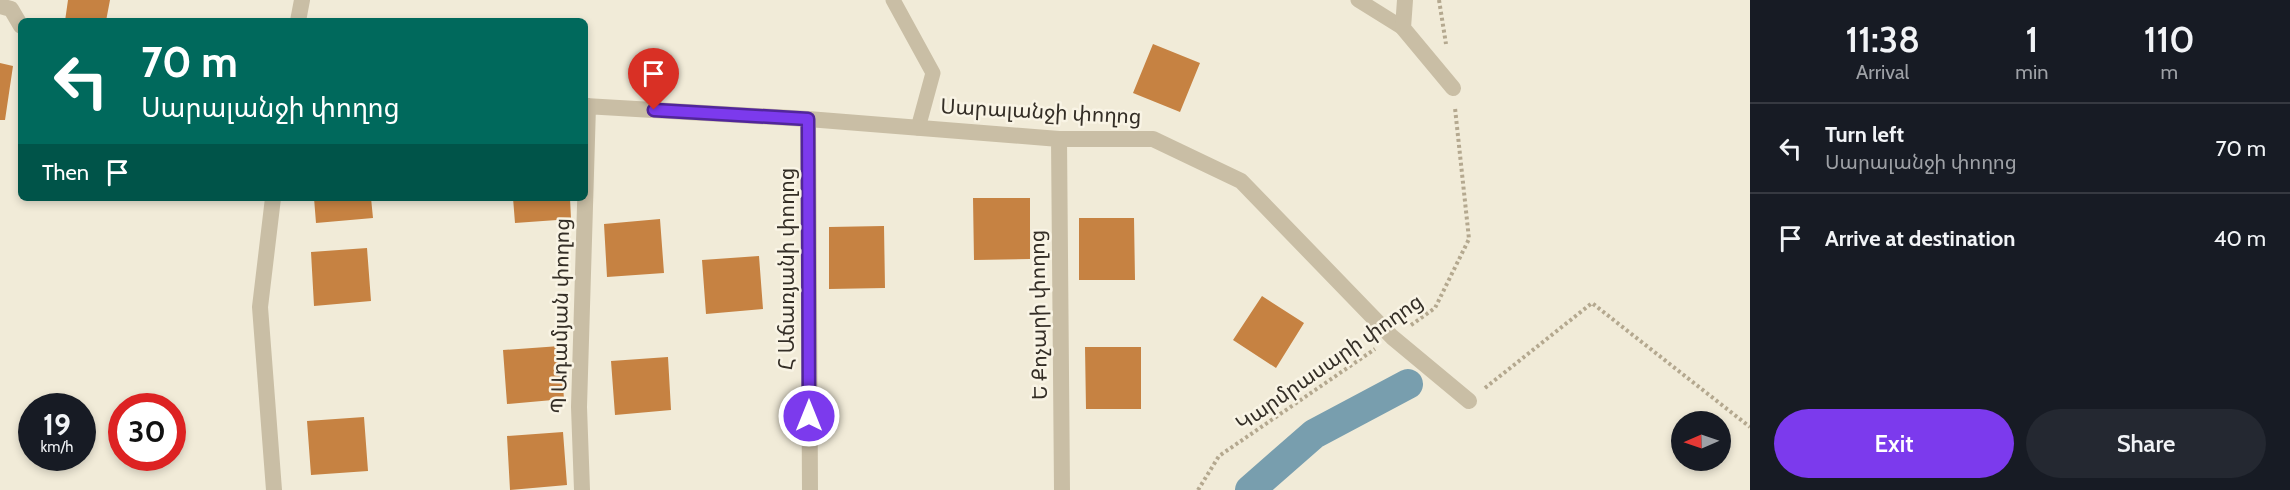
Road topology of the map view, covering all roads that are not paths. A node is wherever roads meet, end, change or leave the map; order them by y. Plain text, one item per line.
1 (302, 0) edge
2 (893, 0) edge
3 (1358, 0) edge
4 (1405, 0) edge
5 (0, 6) edge
6 (299, 18) edge
7 (18, 21) edge
8 (1404, 28) junction
9 (1453, 88) road end
10 (588, 106) edge
11 (808, 119) junction
12 (918, 128) junction
13 (1059, 139) junction
14 (273, 201) edge
15 (584, 201) edge
16 (1468, 401) road end
17 (274, 490) edge
18 (582, 490) edge
19 (810, 490) edge
20 (1062, 490) edge

1 - 6 street
2 - 12 lane
3 - 8 lane
4 - 8 street
5 - 7 street
8 - 9 street
10 - 11 street, Սարալանջի փողոց
11 - 12 street, Սարալանջի փողոց
11 - 19 street, Հ Աճառյանի փողոց
12 - 13 street, Սարալանջի փողոց
13 - 16 street, Սարալանջի փողոց
13 - 20 street, Ե Քոչարի փողոց
14 - 17 street
15 - 18 street, Պ Ադամյան փողոց

